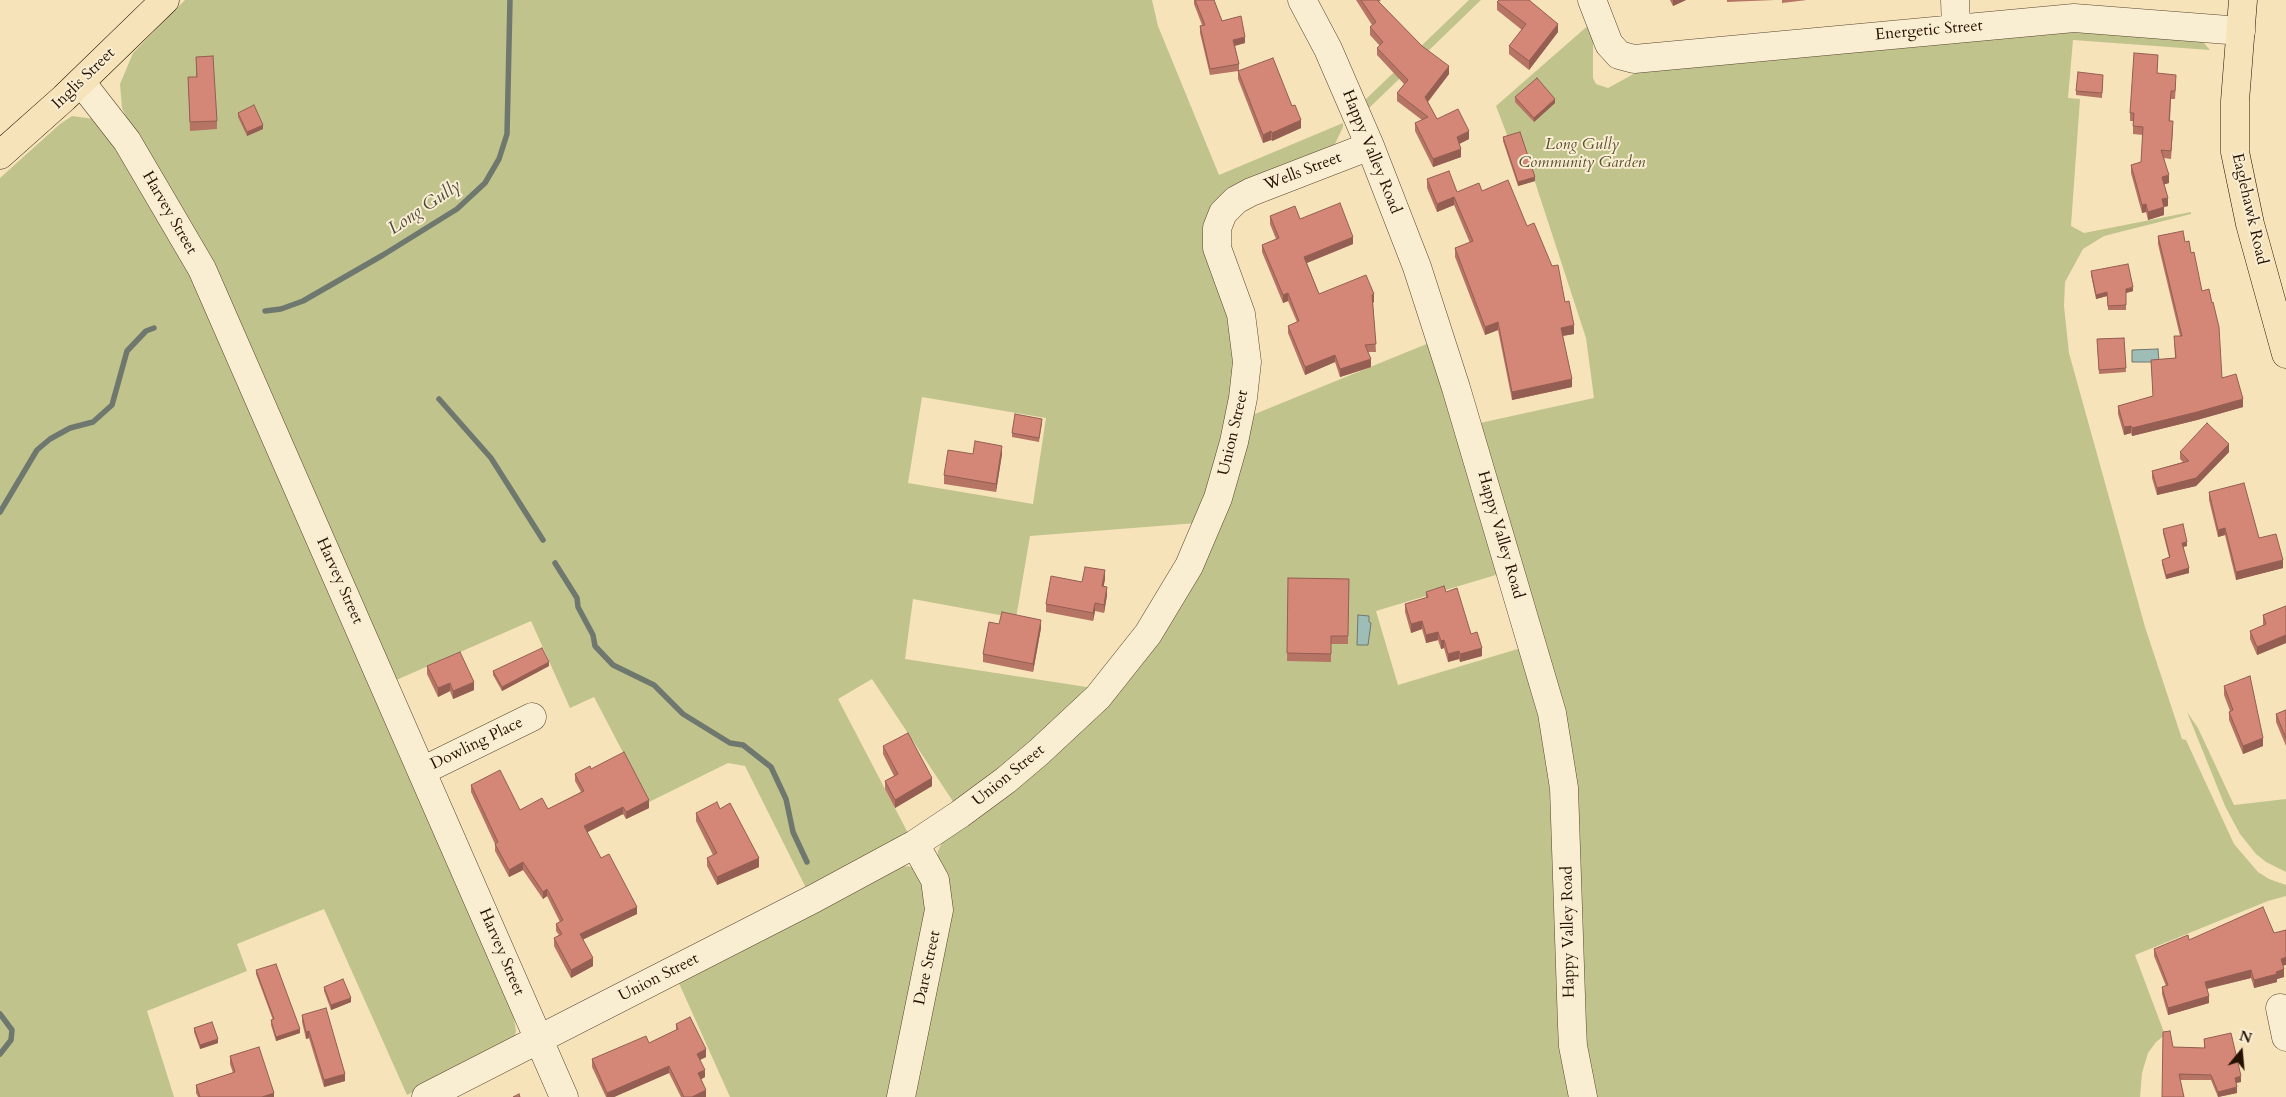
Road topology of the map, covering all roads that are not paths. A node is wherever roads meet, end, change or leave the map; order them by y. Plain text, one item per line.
1 (165, 0) edge
2 (1302, 0) edge
3 (1592, 0) edge
4 (1955, 0) edge
5 (2243, 0) edge
6 (1956, 28) junction
7 (2241, 31) junction
8 (81, 82) junction
9 (1370, 146) junction
10 (0, 155) edge
11 (1236, 200) joint
12 (2286, 354) edge
13 (532, 718) dead end
14 (422, 771) junction
15 (915, 844) junction
16 (2280, 1008) dead end
17 (2286, 1037) edge
18 (539, 1040) junction
19 (426, 1097) edge
20 (564, 1097) edge
21 (901, 1097) edge
22 (1583, 1097) edge

1 - 8 main road, Inglis Street
2 - 9 street, Happy Valley Road
3 - 6 street, Energetic Street
4 - 6 street
5 - 7 main road, Eaglehawk Road
6 - 7 street, Energetic Street
7 - 12 main road, Eaglehawk Road
8 - 10 main road, Inglis Street
8 - 14 street, Harvey Street
9 - 11 street, Wells Street
9 - 22 street, Happy Valley Road
11 - 15 street, Union Street
13 - 14 street, Dowling Place
14 - 18 street, Harvey Street
15 - 18 street, Union Street
15 - 21 street, Dare Street
16 - 17 street
18 - 19 street, Union Street
18 - 20 street, Harvey Street

